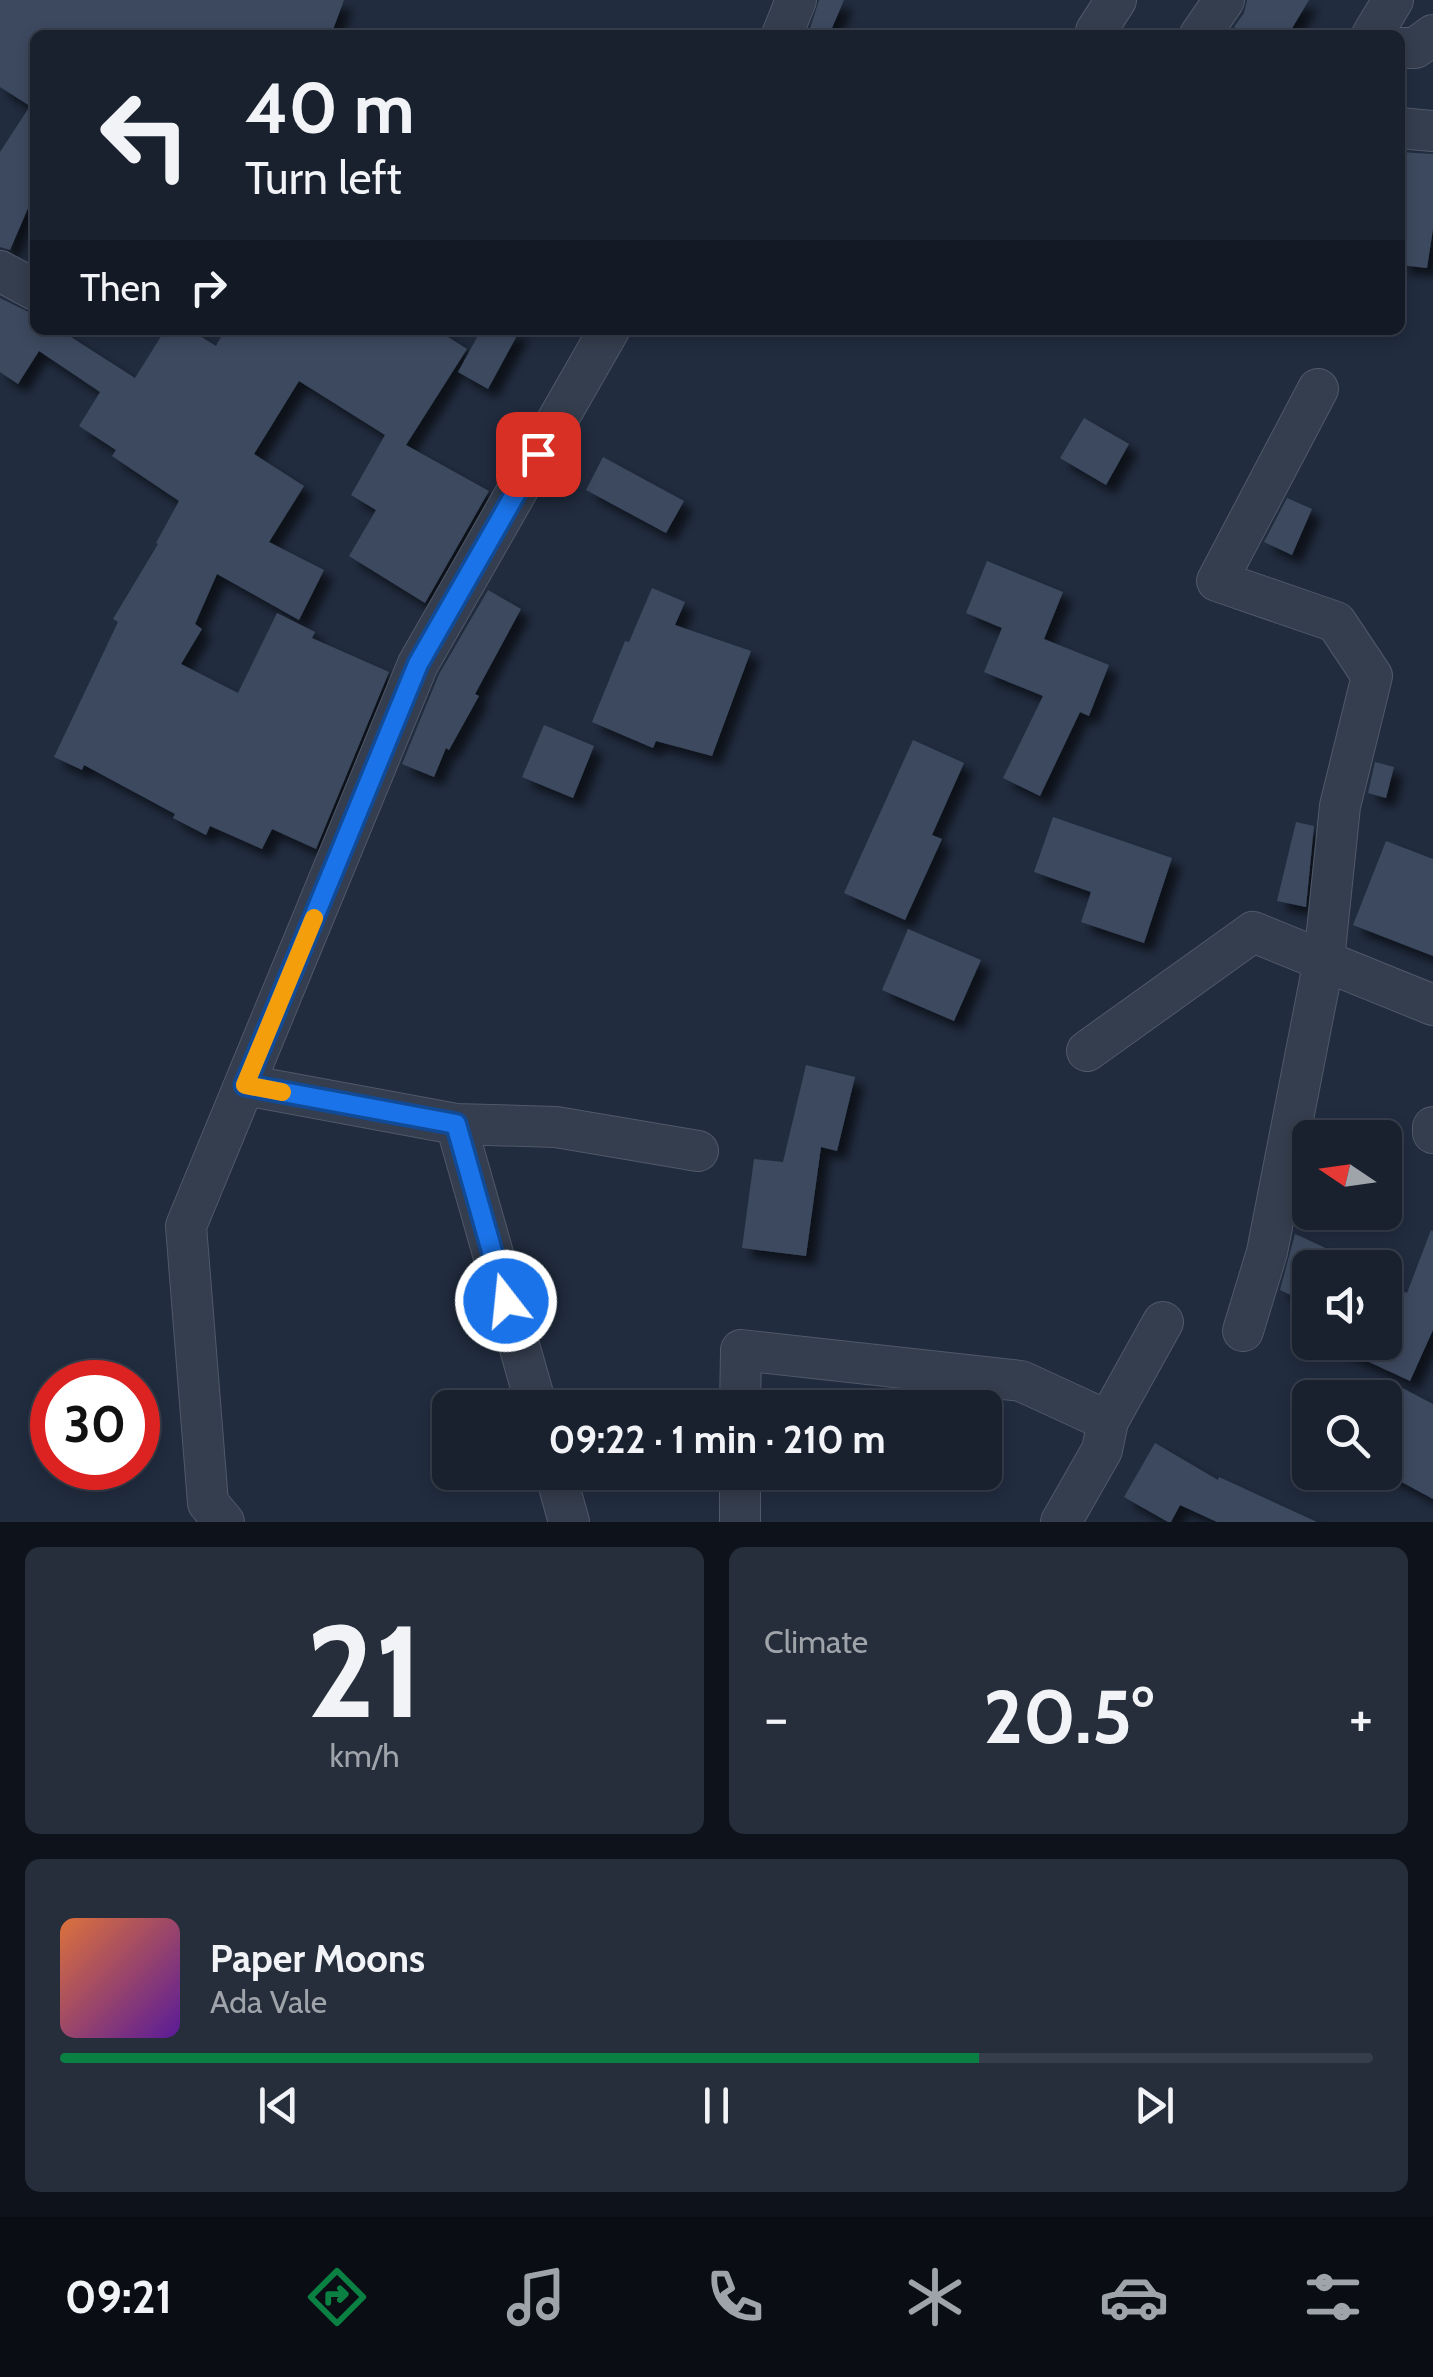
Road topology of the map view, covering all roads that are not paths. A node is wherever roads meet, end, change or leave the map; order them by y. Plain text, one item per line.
1 (796, 0) edge
2 (1224, 0) edge
3 (1393, 0) edge
4 (784, 30) edge
5 (1203, 30) edge
6 (1375, 30) edge
7 (1433, 34) edge
8 (1405, 48) edge
9 (1405, 128) edge
10 (1433, 131) edge
11 (0, 271) edge
12 (30, 287) edge
13 (605, 335) edge
14 (1318, 389) dead end
15 (1324, 960) junction
16 (1433, 1005) edge
17 (1087, 1051) dead end
18 (245, 1085) junction
19 (456, 1124) junction
20 (698, 1151) dead end
21 (1163, 1322) dead end
22 (1243, 1331) dead end
23 (532, 1390) edge
24 (740, 1390) edge
25 (1108, 1420) junction
26 (560, 1490) edge
27 (740, 1490) edge
28 (224, 1522) edge
29 (569, 1522) edge
30 (740, 1522) edge
31 (1061, 1522) edge

1 - 4 street
2 - 5 street
3 - 6 street
7 - 8 street
9 - 10 street
11 - 12 street
13 - 18 street
14 - 15 street
15 - 16 street
15 - 17 street
15 - 22 street
18 - 19 street
18 - 28 street
19 - 20 street
19 - 23 street
21 - 25 street
24 - 25 street
25 - 31 street
26 - 29 street
27 - 30 street

